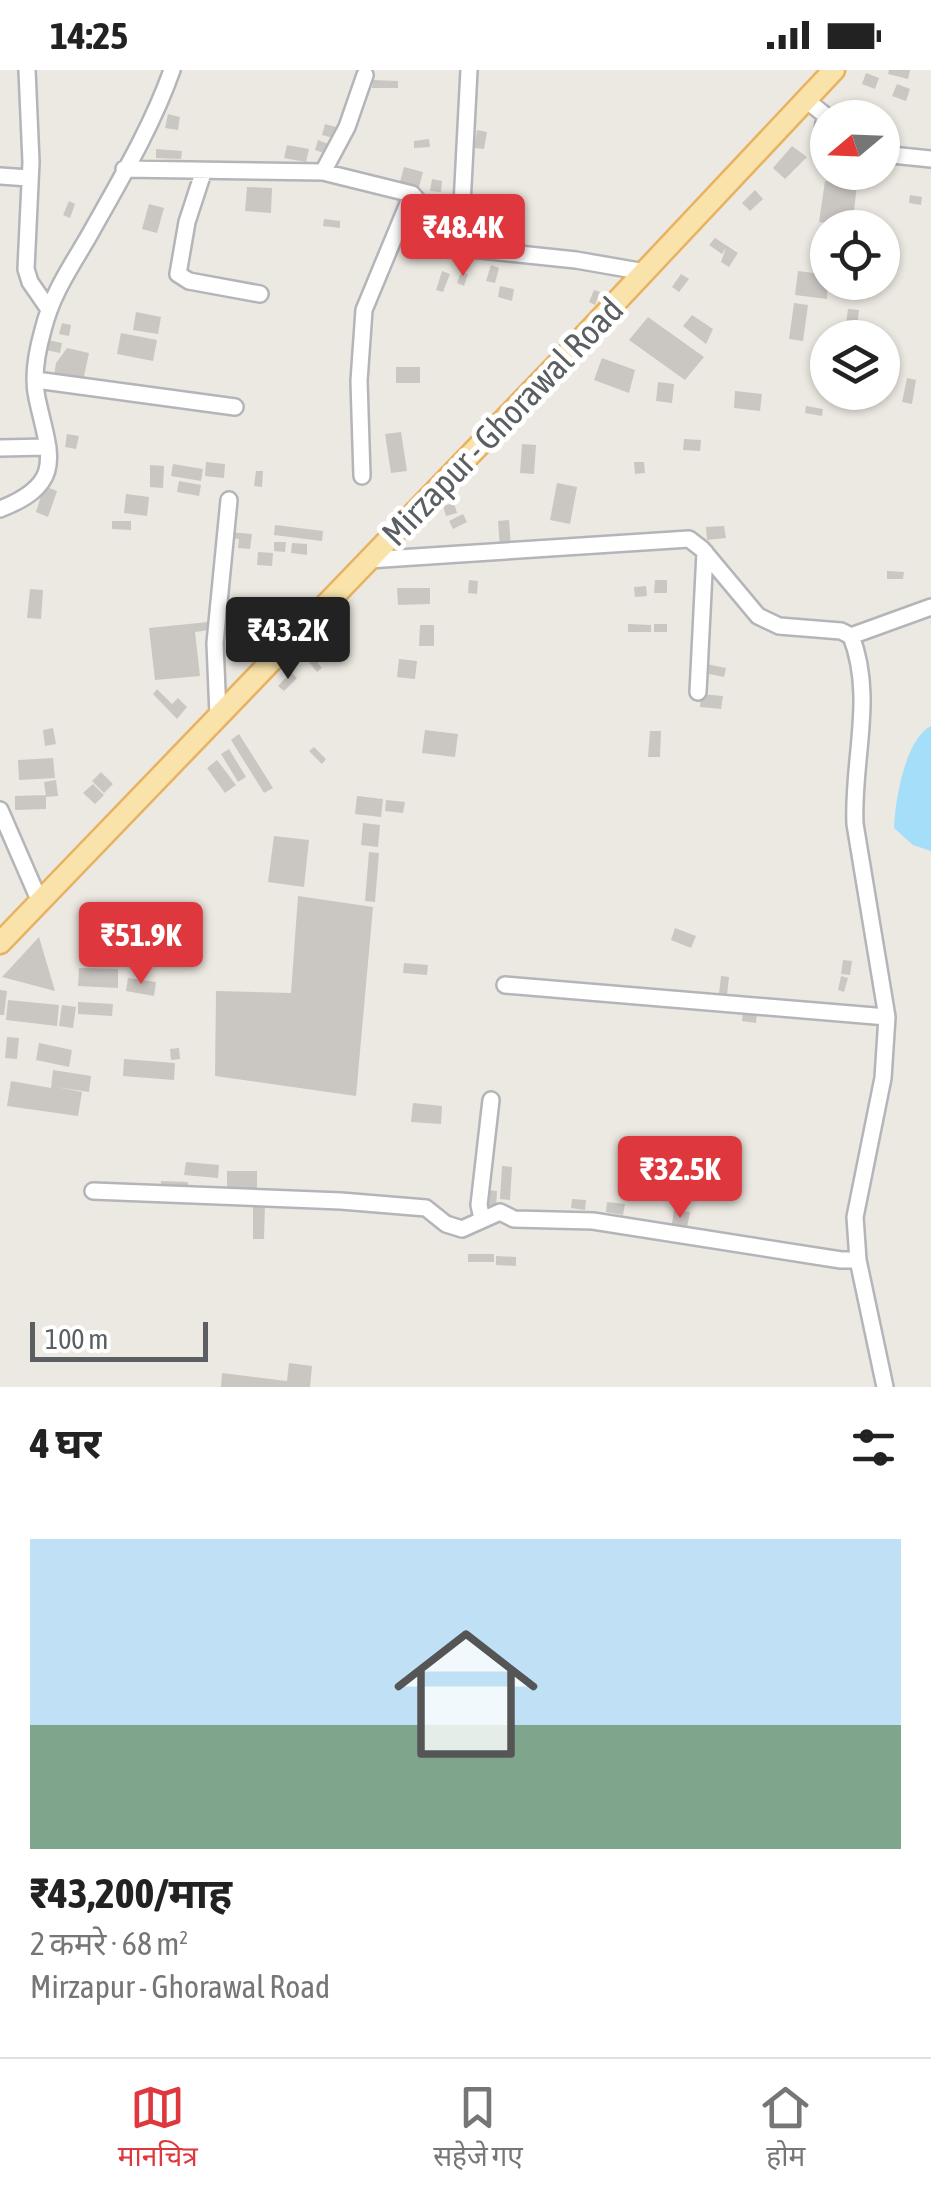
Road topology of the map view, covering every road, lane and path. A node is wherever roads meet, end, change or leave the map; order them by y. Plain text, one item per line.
1 (27, 70) edge
2 (172, 70) edge
3 (468, 70) edge
4 (834, 70) edge
5 (365, 75) dead end
6 (806, 100) junction
7 (810, 103) edge
8 (900, 156) edge
9 (931, 159) edge
10 (124, 170) junction
11 (323, 172) junction
12 (203, 173) junction
13 (0, 176) edge
14 (29, 178) junction
15 (412, 194) junction
16 (460, 243) junction
17 (645, 272) junction
18 (260, 294) dead end
19 (48, 308) junction
20 (36, 380) junction
21 (235, 407) dead end
22 (48, 447) junction
23 (0, 448) edge
24 (362, 476) dead end
25 (229, 500) dead end
26 (0, 509) edge
27 (705, 552) junction
28 (368, 560) junction
29 (931, 607) edge
30 (851, 636) junction
31 (698, 692) dead end
32 (218, 715) junction
33 (0, 810) edge
34 (40, 902) junction
35 (0, 942) edge
36 (505, 985) dead end
37 (887, 1017) junction
38 (490, 1100) dead end
39 (93, 1191) dead end
40 (482, 1218) junction
41 (858, 1260) junction
42 (884, 1387) edge

1 - 14 street
2 - 10 street
3 - 16 street
4 - 6 main road, Mirzapur - Ghorawal Road
5 - 11 street
6 - 7 street
6 - 17 main road, Mirzapur - Ghorawal Road
8 - 9 street
10 - 12 street
10 - 19 street
11 - 12 street
11 - 15 street
12 - 18 street
13 - 14 street
14 - 19 street
15 - 16 street
15 - 24 street
16 - 17 street
17 - 28 main road, Mirzapur - Ghorawal Road
19 - 20 street
20 - 21 street
20 - 22 street
22 - 23 street
22 - 26 street
25 - 32 street
27 - 28 street
27 - 30 street
27 - 31 street
28 - 32 main road, Mirzapur - Ghorawal Road
29 - 30 street
30 - 37 street
32 - 34 main road, Mirzapur - Ghorawal Road
33 - 34 street
34 - 35 main road, Mirzapur - Ghorawal Road
36 - 37 street
37 - 41 street
38 - 40 street
39 - 40 street
40 - 41 street
41 - 42 street

